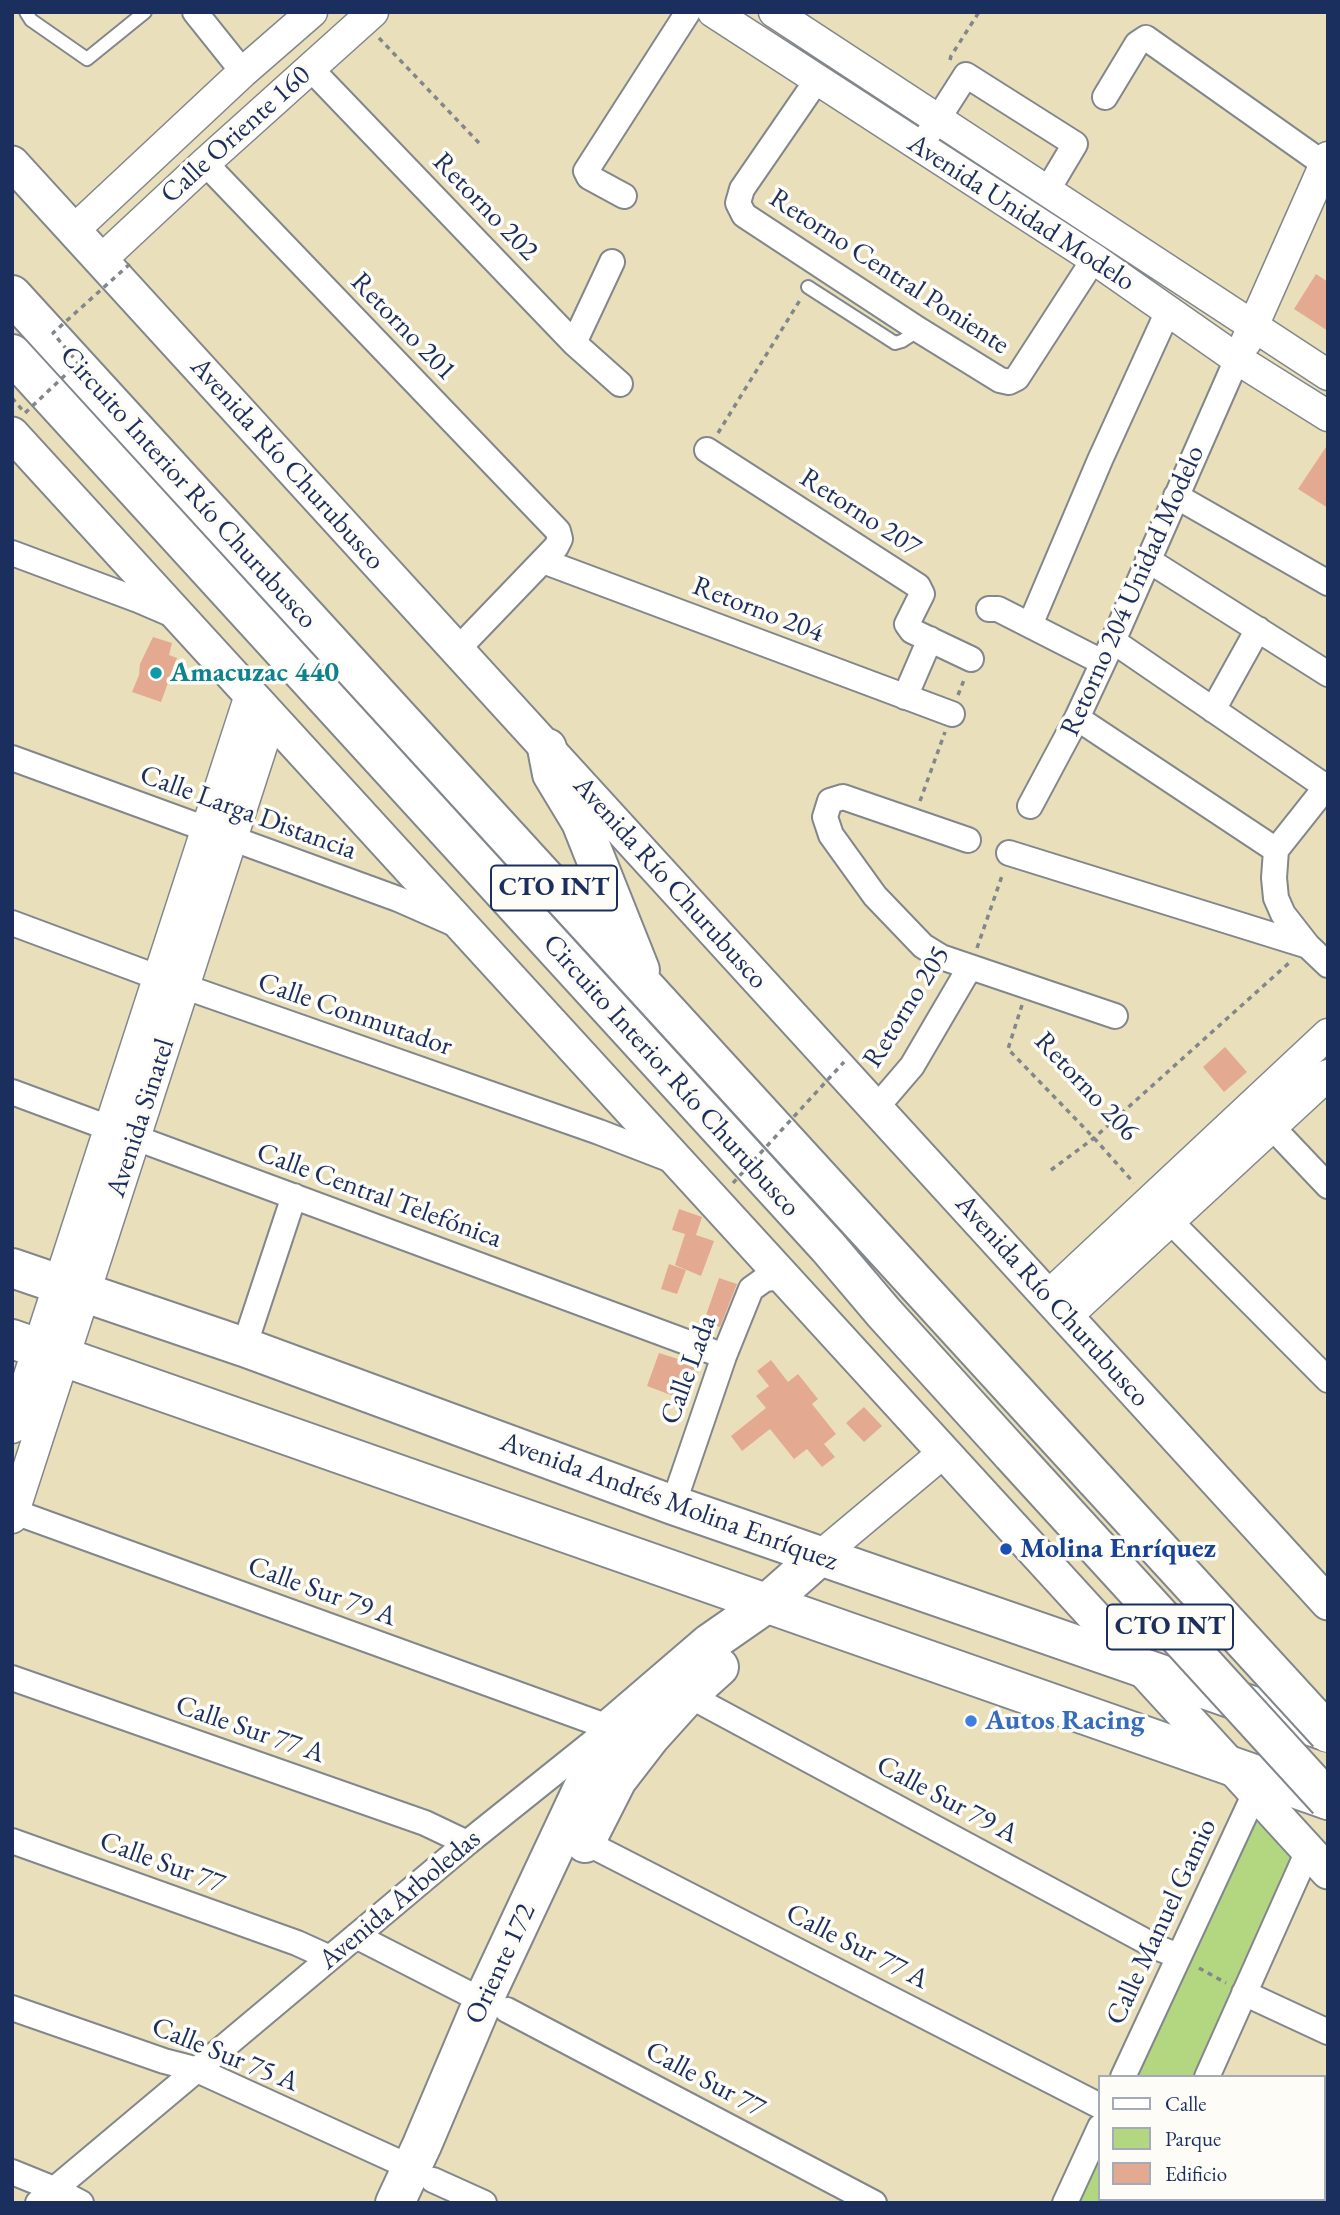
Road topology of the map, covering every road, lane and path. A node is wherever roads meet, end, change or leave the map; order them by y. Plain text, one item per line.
1 (145, 12) edge
2 (195, 12) edge
3 (312, 12) edge
4 (373, 12) edge
5 (688, 12) edge
6 (713, 12) edge
7 (979, 12) edge
8 (775, 13) edge
9 (31, 15) edge
10 (395, 54) dead end
11 (310, 68) junction
12 (243, 72) junction
13 (967, 75) junction
14 (817, 80) junction
15 (1105, 97) dead end
16 (937, 120) junction
17 (479, 143) dead end
18 (920, 147) junction
19 (151, 157) junction
20 (1326, 160) edge
21 (12, 163) edge
22 (205, 163) junction
23 (178, 187) junction
24 (1048, 191) junction
25 (624, 196) dead end
26 (74, 230) junction
27 (1094, 259) junction
28 (117, 261) junction
29 (612, 262) dead end
30 (808, 287) joint
31 (12, 295) edge
32 (1168, 311) junction
33 (1253, 326) junction
34 (919, 330) junction
35 (574, 343) junction
36 (12, 354) edge
37 (1237, 359) junction
38 (1328, 375) edge
39 (620, 384) dead end
40 (12, 398) edge
41 (1328, 416) edge
42 (12, 434) edge
43 (707, 450) joint
44 (1176, 496) junction
45 (12, 553) edge
46 (1148, 560) junction
47 (543, 561) junction
48 (1328, 583) edge
49 (989, 609) dead end
50 (180, 618) junction
51 (1031, 625) junction
52 (1258, 629) junction
53 (930, 639) junction
54 (457, 650) junction
55 (1108, 652) junction
56 (971, 659) dead end
57 (1328, 674) edge
58 (905, 697) junction
59 (260, 707) junction
60 (1213, 710) junction
61 (951, 714) dead end
62 (1077, 718) junction
63 (547, 748) junction
64 (12, 758) edge
65 (1030, 806) dead end
66 (219, 835) junction
67 (968, 840) dead end
68 (1276, 850) junction
69 (1010, 853) joint
70 (12, 923) edge
71 (462, 927) junction
72 (1308, 946) junction
73 (1328, 965) edge
74 (970, 967) junction
75 (170, 982) junction
76 (1028, 986) junction
77 (649, 992) junction
78 (1115, 1016) dead end
79 (1328, 1034) edge
80 (844, 1062) dead end
81 (1328, 1075) edge
82 (12, 1092) edge
83 (876, 1108) junction
84 (1272, 1127) junction
85 (123, 1132) junction
86 (1094, 1138) junction
87 (678, 1163) junction
88 (1051, 1170) dead end
89 (733, 1183) dead end
90 (1136, 1185) dead end
91 (1328, 1186) edge
92 (294, 1196) junction
93 (1169, 1220) junction
94 (12, 1268) edge
95 (782, 1277) junction
96 (72, 1289) junction
97 (1057, 1306) junction
98 (38, 1348) edge
99 (244, 1348) junction
100 (724, 1356) junction
101 (1328, 1380) edge
102 (12, 1428) edge
103 (943, 1453) junction
104 (673, 1505) junction
105 (13, 1514) edge
106 (820, 1556) junction
107 (1328, 1602) edge
108 (766, 1604) junction
109 (1139, 1667) junction
110 (12, 1678) edge
111 (688, 1695) junction
112 (611, 1728) junction
113 (1328, 1733) edge
114 (651, 1736) joint
115 (1228, 1764) junction
116 (1255, 1793) junction
117 (1328, 1800) edge
118 (12, 1841) edge
119 (585, 1842) junction
120 (467, 1843) junction
121 (1318, 1861) edge
122 (356, 1936) junction
123 (1179, 1956) junction
124 (330, 1958) junction
125 (1244, 1993) junction
126 (495, 2006) junction
127 (12, 2008) edge
128 (1328, 2032) edge
129 (195, 2069) junction
130 (1124, 2075) edge
131 (1208, 2075) edge
132 (1098, 2105) edge
133 (1098, 2131) edge
134 (12, 2172) edge
135 (423, 2183) edge
136 (46, 2196) edge
137 (81, 2203) edge
138 (396, 2203) edge
139 (484, 2203) edge
140 (874, 2203) edge
141 (1065, 2203) edge

1 - 9 lane
2 - 12 street
3 - 12 street, Calle Oriente 160
4 - 11 street, Calle Oriente 160
5 - 25 street
6 - 14 street, Avenida Unidad Modelo
7 - 13 path
8 - 16 street, Avenida Unidad Modelo
10 - 17 path
11 - 22 street, Calle Oriente 160
11 - 35 street, Retorno 202
12 - 19 street, Calle Oriente 160
13 - 16 street
13 - 24 street
14 - 18 street, Avenida Unidad Modelo
14 - 34 street, Retorno Central Poniente
15 - 20 street
16 - 18 street
16 - 24 street, Avenida Unidad Modelo
18 - 27 street, Avenida Unidad Modelo
19 - 23 street
19 - 26 street, Calle Oriente 160
20 - 33 street, Retorno 204 Unidad Modelo
21 - 26 main road, Avenida Río Churubusco / CTO INT
22 - 23 street, Calle Oriente 160
22 - 47 street, Retorno 201
23 - 28 street, Calle Oriente 160
24 - 33 street, Avenida Unidad Modelo
26 - 28 main road, Avenida Río Churubusco / CTO INT
27 - 32 street, Avenida Unidad Modelo
27 - 34 street, Retorno Central Poniente
28 - 40 path, bridge
28 - 54 main road, Avenida Río Churubusco / CTO INT
29 - 35 street
30 - 34 lane
30 - 43 path
31 - 77 main road, Circuito Interior Río Churubusco / CTO INT
32 - 37 street, Avenida Unidad Modelo
32 - 51 street
33 - 37 street, Retorno 204 Unidad Modelo
33 - 38 street, Avenida Unidad Modelo
35 - 39 street, Retorno 202
36 - 117 main road, Circuito Interior Río Churubusco / CTO INT, bridge
37 - 41 street, Avenida Unidad Modelo
37 - 44 street, Retorno 204 Unidad Modelo
42 - 50 main road, CTO INT
43 - 53 street, Retorno 207
44 - 46 street, Retorno 204 Unidad Modelo
44 - 48 street
45 - 50 street
46 - 52 street
46 - 55 street, Retorno 204 Unidad Modelo
47 - 54 street
47 - 58 street, Retorno 204
49 - 51 street
50 - 59 main road, CTO INT
51 - 55 street
52 - 57 street
52 - 60 street
53 - 56 street, Retorno 207
53 - 58 street
54 - 63 main road, Avenida Río Churubusco / CTO INT
55 - 60 street
55 - 62 street, Retorno 204 Unidad Modelo
58 - 61 street, Retorno 204
59 - 66 street, Avenida Sinatel
59 - 71 main road, CTO INT
60 - 68 street
62 - 65 street, Retorno 204 Unidad Modelo
62 - 68 street
63 - 77 main road
63 - 83 main road, Avenida Río Churubusco / CTO INT
64 - 66 street, Calle Larga Distancia
66 - 71 street, Calle Larga Distancia
66 - 75 street, Avenida Sinatel
67 - 74 street, Retorno 206
68 - 72 street
69 - 72 street
69 - 74 path, Retorno 205
70 - 75 street, Calle Conmutador
71 - 87 main road, CTO INT
72 - 73 street
72 - 86 path
74 - 76 street, Retorno 206
74 - 83 street, Retorno 205
75 - 85 street, Avenida Sinatel
75 - 87 street, Calle Conmutador
76 - 78 street, Retorno 206
76 - 86 path, Retorno 206
77 - 113 main road, Circuito Interior Río Churubusco / CTO INT, bridge
79 - 97 street
80 - 89 path, bridge
81 - 84 street
82 - 85 street, Calle Central Telefónica
83 - 97 main road, Avenida Río Churubusco / CTO INT
84 - 91 street
84 - 93 street
85 - 92 street, Calle Central Telefónica
85 - 96 street, Avenida Sinatel
86 - 88 path
86 - 90 path, Retorno 206
87 - 95 main road, CTO INT
92 - 99 street
92 - 100 street, Calle Central Telefónica
93 - 97 street
93 - 101 street
94 - 96 main road, Avenida Andrés Molina Enríquez
95 - 100 street, Calle Lada
95 - 103 main road, CTO INT
96 - 98 street, Avenida Sinatel
96 - 99 main road, Avenida Andrés Molina Enríquez
97 - 107 main road, Avenida Río Churubusco / CTO INT
98 - 102 street, Avenida Sinatel
98 - 105 street, Avenida Sinatel
98 - 108 main road
99 - 104 main road, Avenida Andrés Molina Enríquez
100 - 104 street, Calle Lada
103 - 106 street, Avenida Arboledas
103 - 109 main road, CTO INT
104 - 106 main road, Avenida Andrés Molina Enríquez
105 - 112 street, Calle Sur 79 A
106 - 108 main road, Avenida Arboledas
106 - 109 main road, Avenida Andrés Molina Enríquez
108 - 111 main road, Avenida Arboledas
108 - 112 main road, Avenida Arboledas
108 - 115 main road
109 - 113 main road, Avenida Andrés Molina Enríquez
109 - 115 main road, CTO INT
110 - 120 street, Calle Sur 77 A
111 - 114 main road, Avenida Arboledas
111 - 123 street, Calle Sur 79 A
112 - 120 street, Avenida Arboledas
112 - 126 main road, Oriente 172
114 - 119 main road, Oriente 172
115 - 116 main road, CTO INT
115 - 117 main road
116 - 121 main road, CTO INT
116 - 123 street, Calle Manuel Gamio
118 - 124 street, Calle Sur 77
119 - 126 main road, Oriente 172
119 - 132 street, Calle Sur 77 A
120 - 122 street, Avenida Arboledas
121 - 125 street
122 - 124 street, Avenida Arboledas
122 - 126 street, Calle Sur 77
123 - 125 path
123 - 130 street, Calle Manuel Gamio
124 - 129 street, Avenida Arboledas
125 - 128 street
125 - 131 street
126 - 135 main road, Oriente 172
126 - 140 street, Calle Sur 77
127 - 129 street, Calle Sur 75 A
129 - 135 street, Calle Sur 75 A
129 - 136 street, Avenida Arboledas
133 - 141 street
134 - 136 street
135 - 138 main road, Oriente 172
135 - 139 street, Calle Sur 75 A
136 - 137 street

